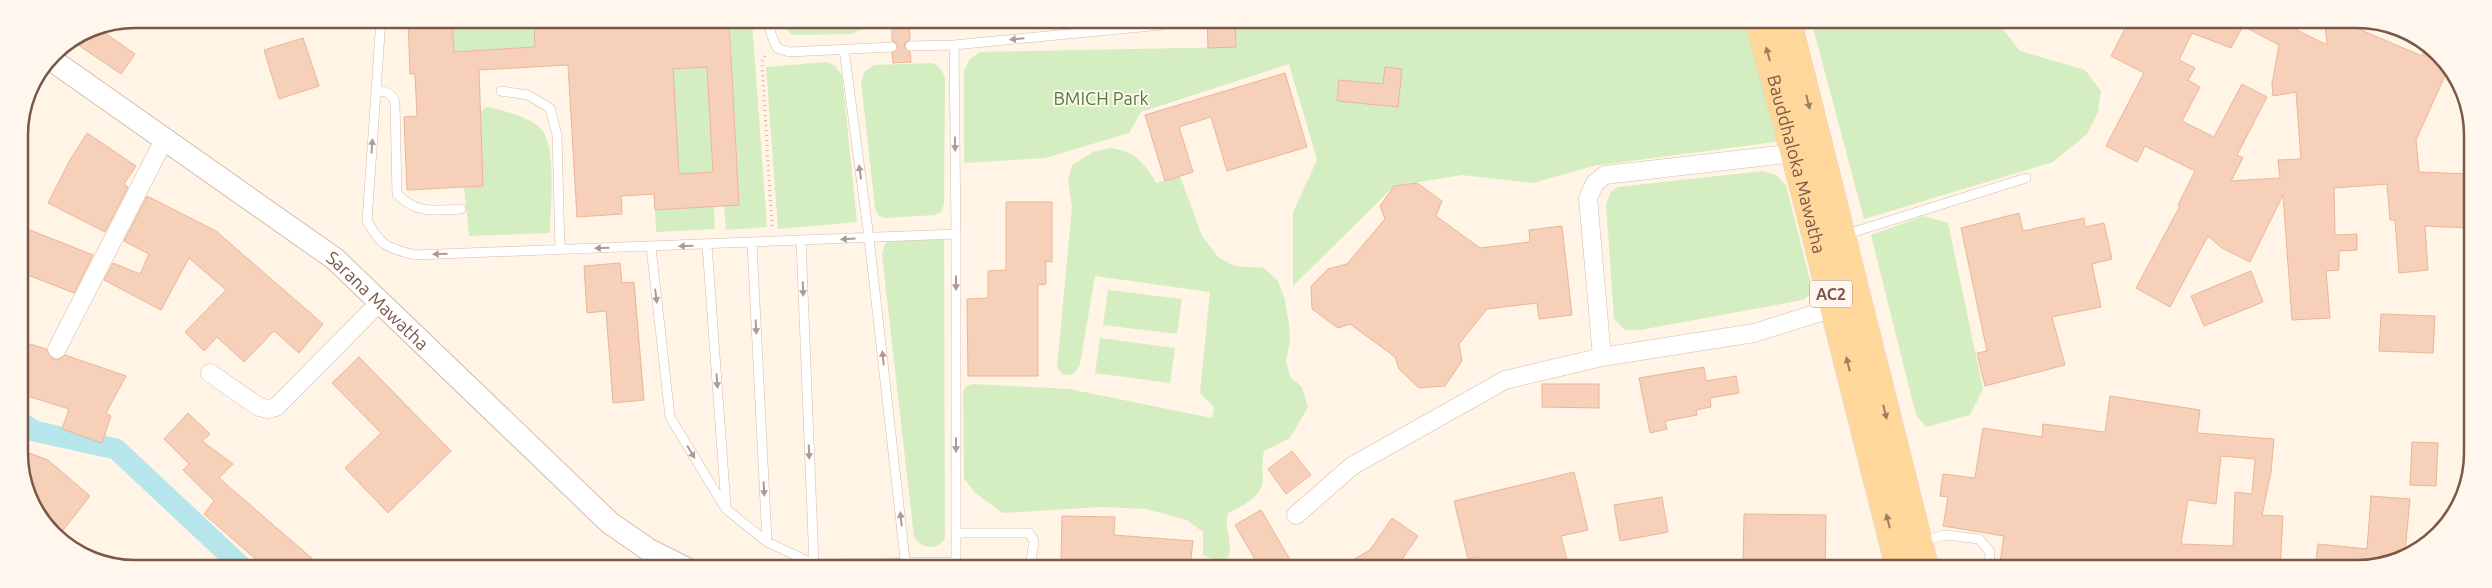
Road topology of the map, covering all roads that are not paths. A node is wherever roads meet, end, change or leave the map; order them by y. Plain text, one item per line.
1 (380, 28) edge
2 (772, 28) edge
3 (1131, 28) edge
4 (1762, 28) edge
5 (1788, 28) edge
6 (954, 45) junction
7 (910, 46) dead end
8 (892, 47) dead end
9 (844, 49) junction
10 (56, 62) edge
11 (376, 90) junction
12 (501, 91) dead end
13 (165, 138) junction
14 (1807, 151) junction
15 (2026, 178) dead end
16 (461, 210) dead end
17 (956, 234) junction
18 (1841, 236) junction
19 (869, 238) junction
20 (801, 241) junction
21 (752, 243) junction
22 (707, 245) junction
23 (651, 247) junction
24 (560, 249) junction
25 (380, 302) junction
26 (1834, 308) junction
27 (57, 349) dead end
28 (1602, 357) junction
29 (210, 373) dead end
30 (726, 509) junction
31 (1296, 515) dead end
32 (956, 534) junction
33 (767, 542) junction
34 (1919, 542) junction
35 (668, 560) edge
36 (805, 560) edge
37 (814, 560) edge
38 (905, 560) edge
39 (956, 560) edge
40 (1031, 560) edge
41 (1898, 560) edge
42 (1924, 560) edge
43 (1990, 560) edge

1 - 11 lane
2 - 9 lane
3 -> 6 lane
14 -> 4 main road, Bauddhaloka Mawatha / AC2
5 -> 14 main road, Bauddhaloka Mawatha / AC2
6 - 7 lane
6 -> 17 lane
8 - 9 lane
19 -> 9 lane
10 - 13 street, Sarana Mawatha
11 - 16 lane
24 -> 11 lane
12 - 24 lane
13 - 25 street, Sarana Mawatha
13 - 27 street
14 - 18 main road, Bauddhaloka Mawatha / AC2
14 - 26 main road, Bauddhaloka Mawatha / AC2
14 - 28 street
15 - 18 lane
17 - 19 lane
17 -> 32 lane
18 -> 34 main road, Bauddhaloka Mawatha / AC2
19 -> 20 lane
38 -> 19 lane
20 - 21 lane
20 -> 37 lane
21 - 22 lane
21 -> 33 lane
22 -> 23 lane
22 -> 30 lane
23 -> 24 lane
23 -> 30 lane
25 - 29 street
25 - 35 street, Sarana Mawatha
26 - 28 street
41 -> 26 main road, Bauddhaloka Mawatha / AC2
28 - 31 street
30 - 33 lane
32 - 39 lane
32 - 40 lane
33 - 36 lane
34 - 42 main road, Bauddhaloka Mawatha / AC2
34 - 43 lane

